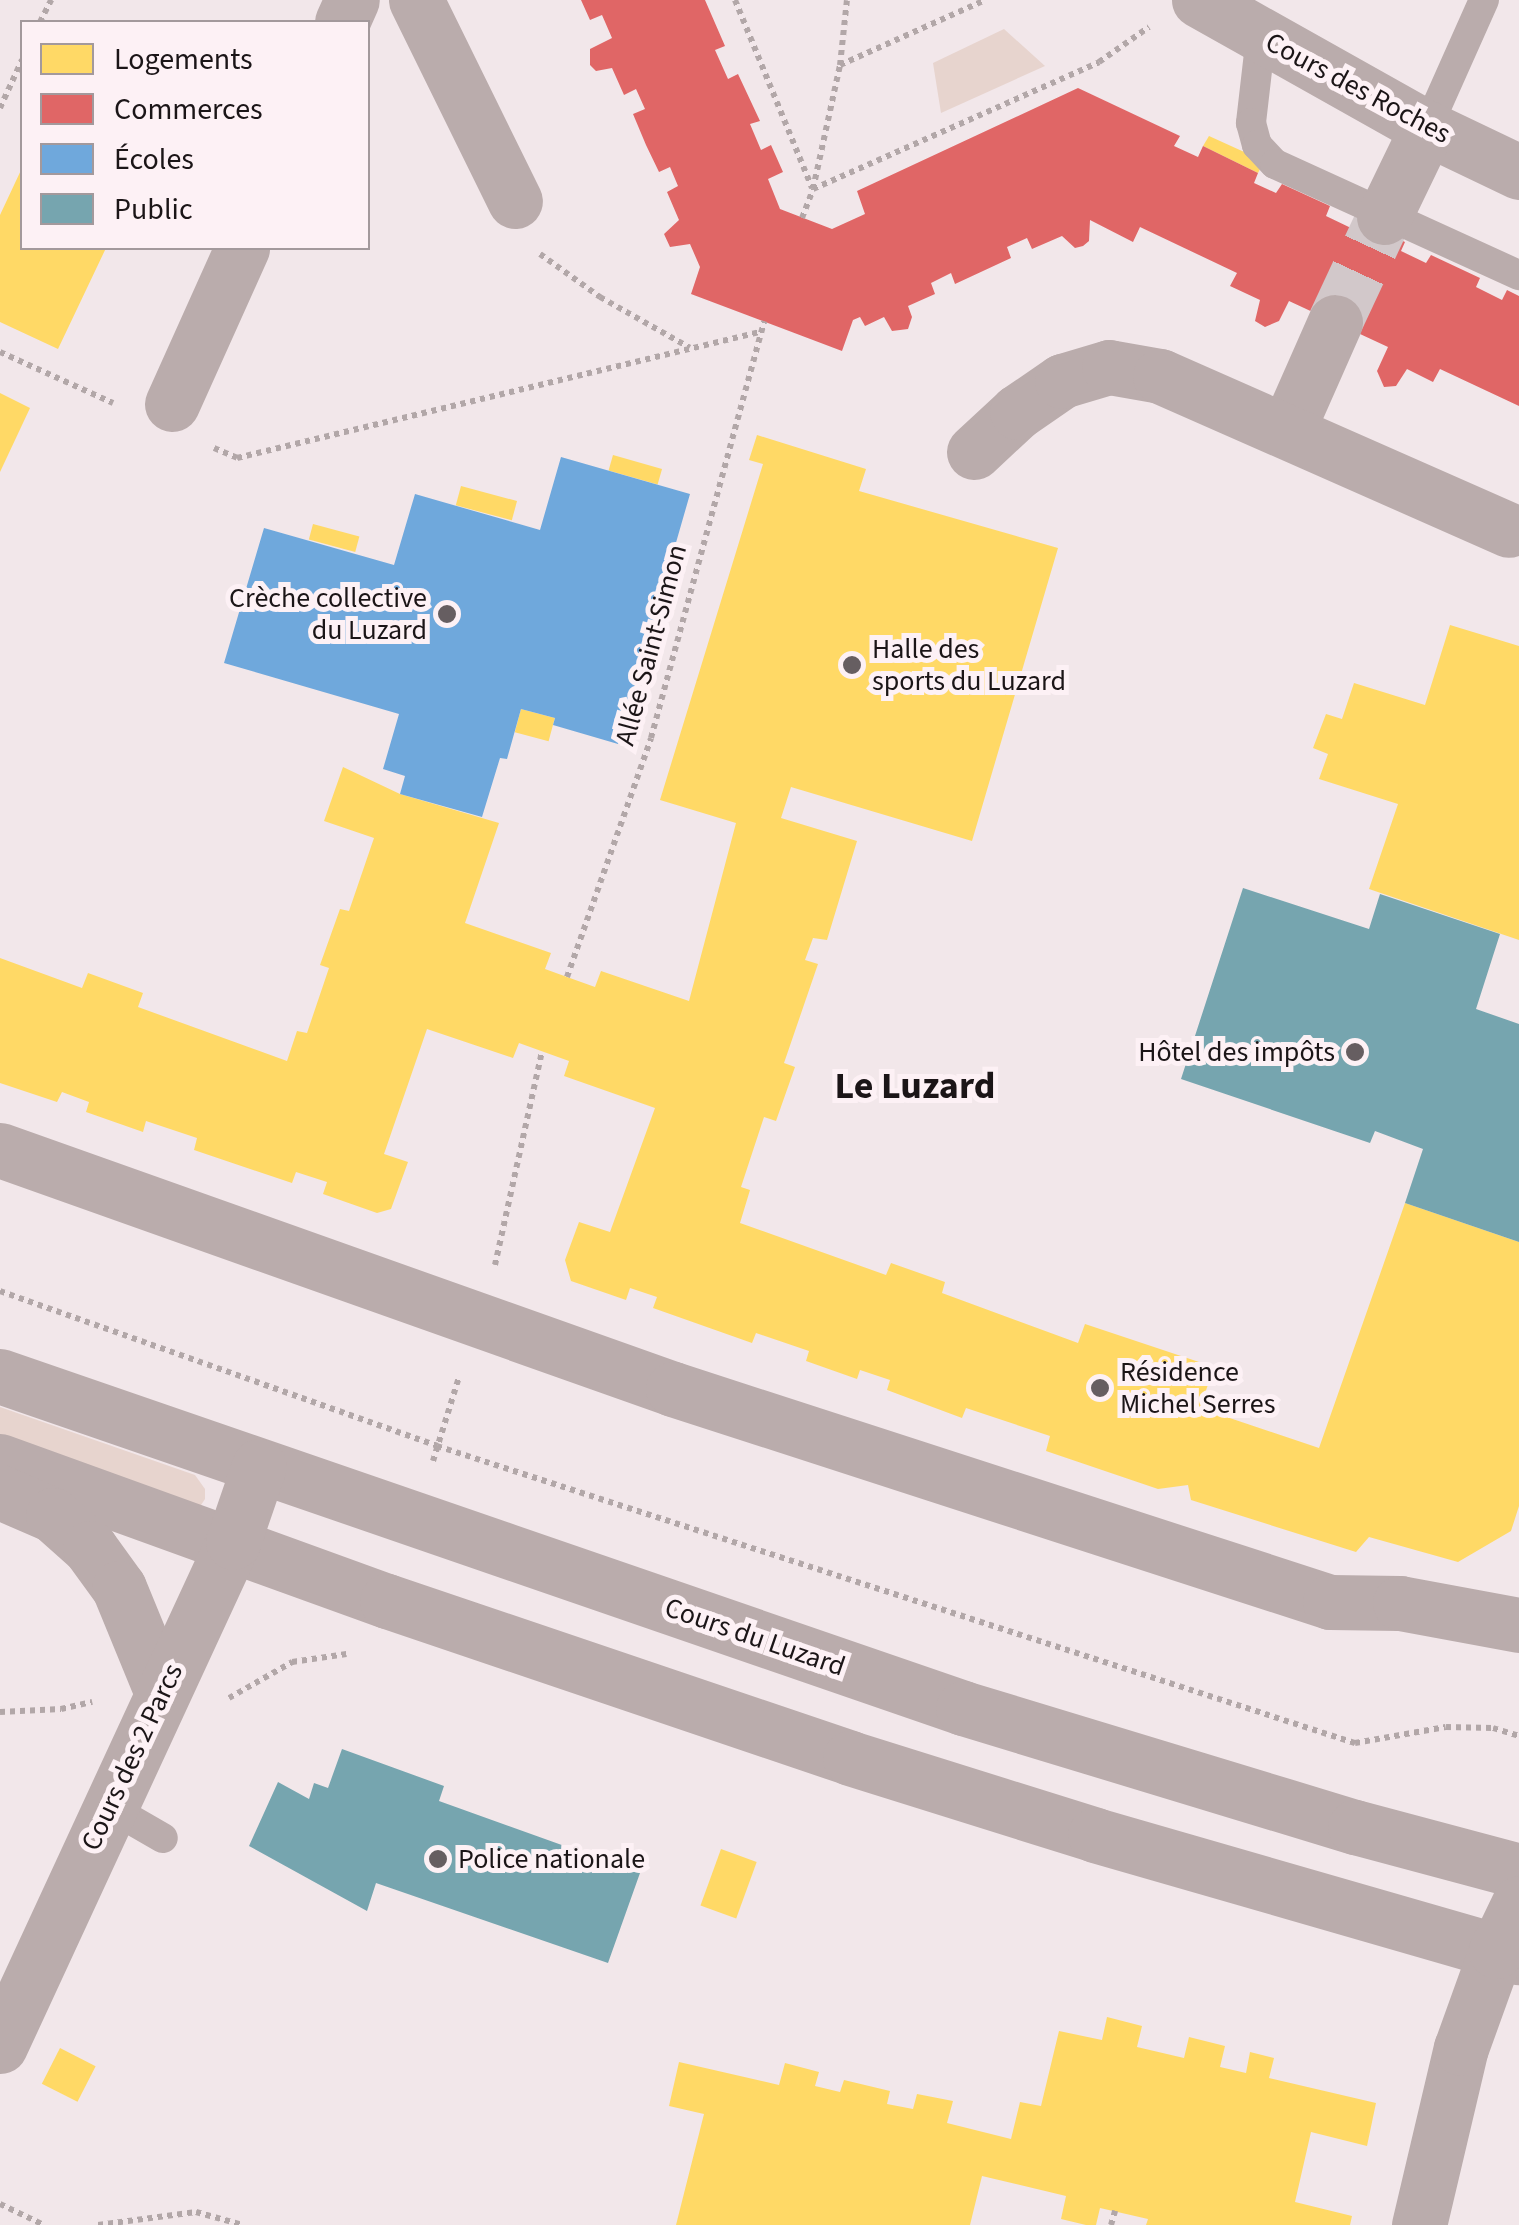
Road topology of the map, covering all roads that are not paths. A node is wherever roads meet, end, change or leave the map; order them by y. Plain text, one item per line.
1 (416, 0) edge
2 (1484, 0) edge
3 (1176, 12) edge
4 (1261, 36) junction
5 (1428, 128) junction
6 (1519, 172) edge
7 (515, 202) road end
8 (1386, 214) junction
9 (241, 250) edge
10 (1519, 275) edge
11 (1335, 322) tunnel mouth
12 (168, 415) road end
13 (1287, 431) junction
14 (974, 452) dead end
15 (1508, 530) dead end
16 (0, 1150) edge
17 (0, 1376) edge
18 (0, 1461) edge
19 (259, 1466) junction
20 (0, 1492) edge
21 (233, 1542) junction
22 (1519, 1625) edge
23 (157, 1704) junction
24 (109, 1807) junction
25 (163, 1838) dead end
26 (1519, 1871) edge
27 (1519, 1903) edge
28 (1507, 1954) edge
29 (0, 2046) edge
30 (1420, 2225) edge

1 - 7 street
2 - 5 lane
3 - 4 street, Cours des Roches
4 - 5 street, Cours des Roches
4 - 8 lane
5 - 6 street, Cours des Roches
5 - 8 street
8 - 10 lane
9 - 12 street
11 - 13 street
13 - 14 street
13 - 15 street
16 - 22 street
17 - 19 street, Cours du Luzard
18 - 21 street
19 - 21 street, Cours des 2 Parcs
19 - 26 street, Cours du Luzard
20 - 23 street
21 - 23 street, Cours des 2 Parcs
21 - 28 street
23 - 24 street, Cours des 2 Parcs
24 - 25 lane
24 - 29 street, Cours des 2 Parcs
27 - 28 street
28 - 30 street

